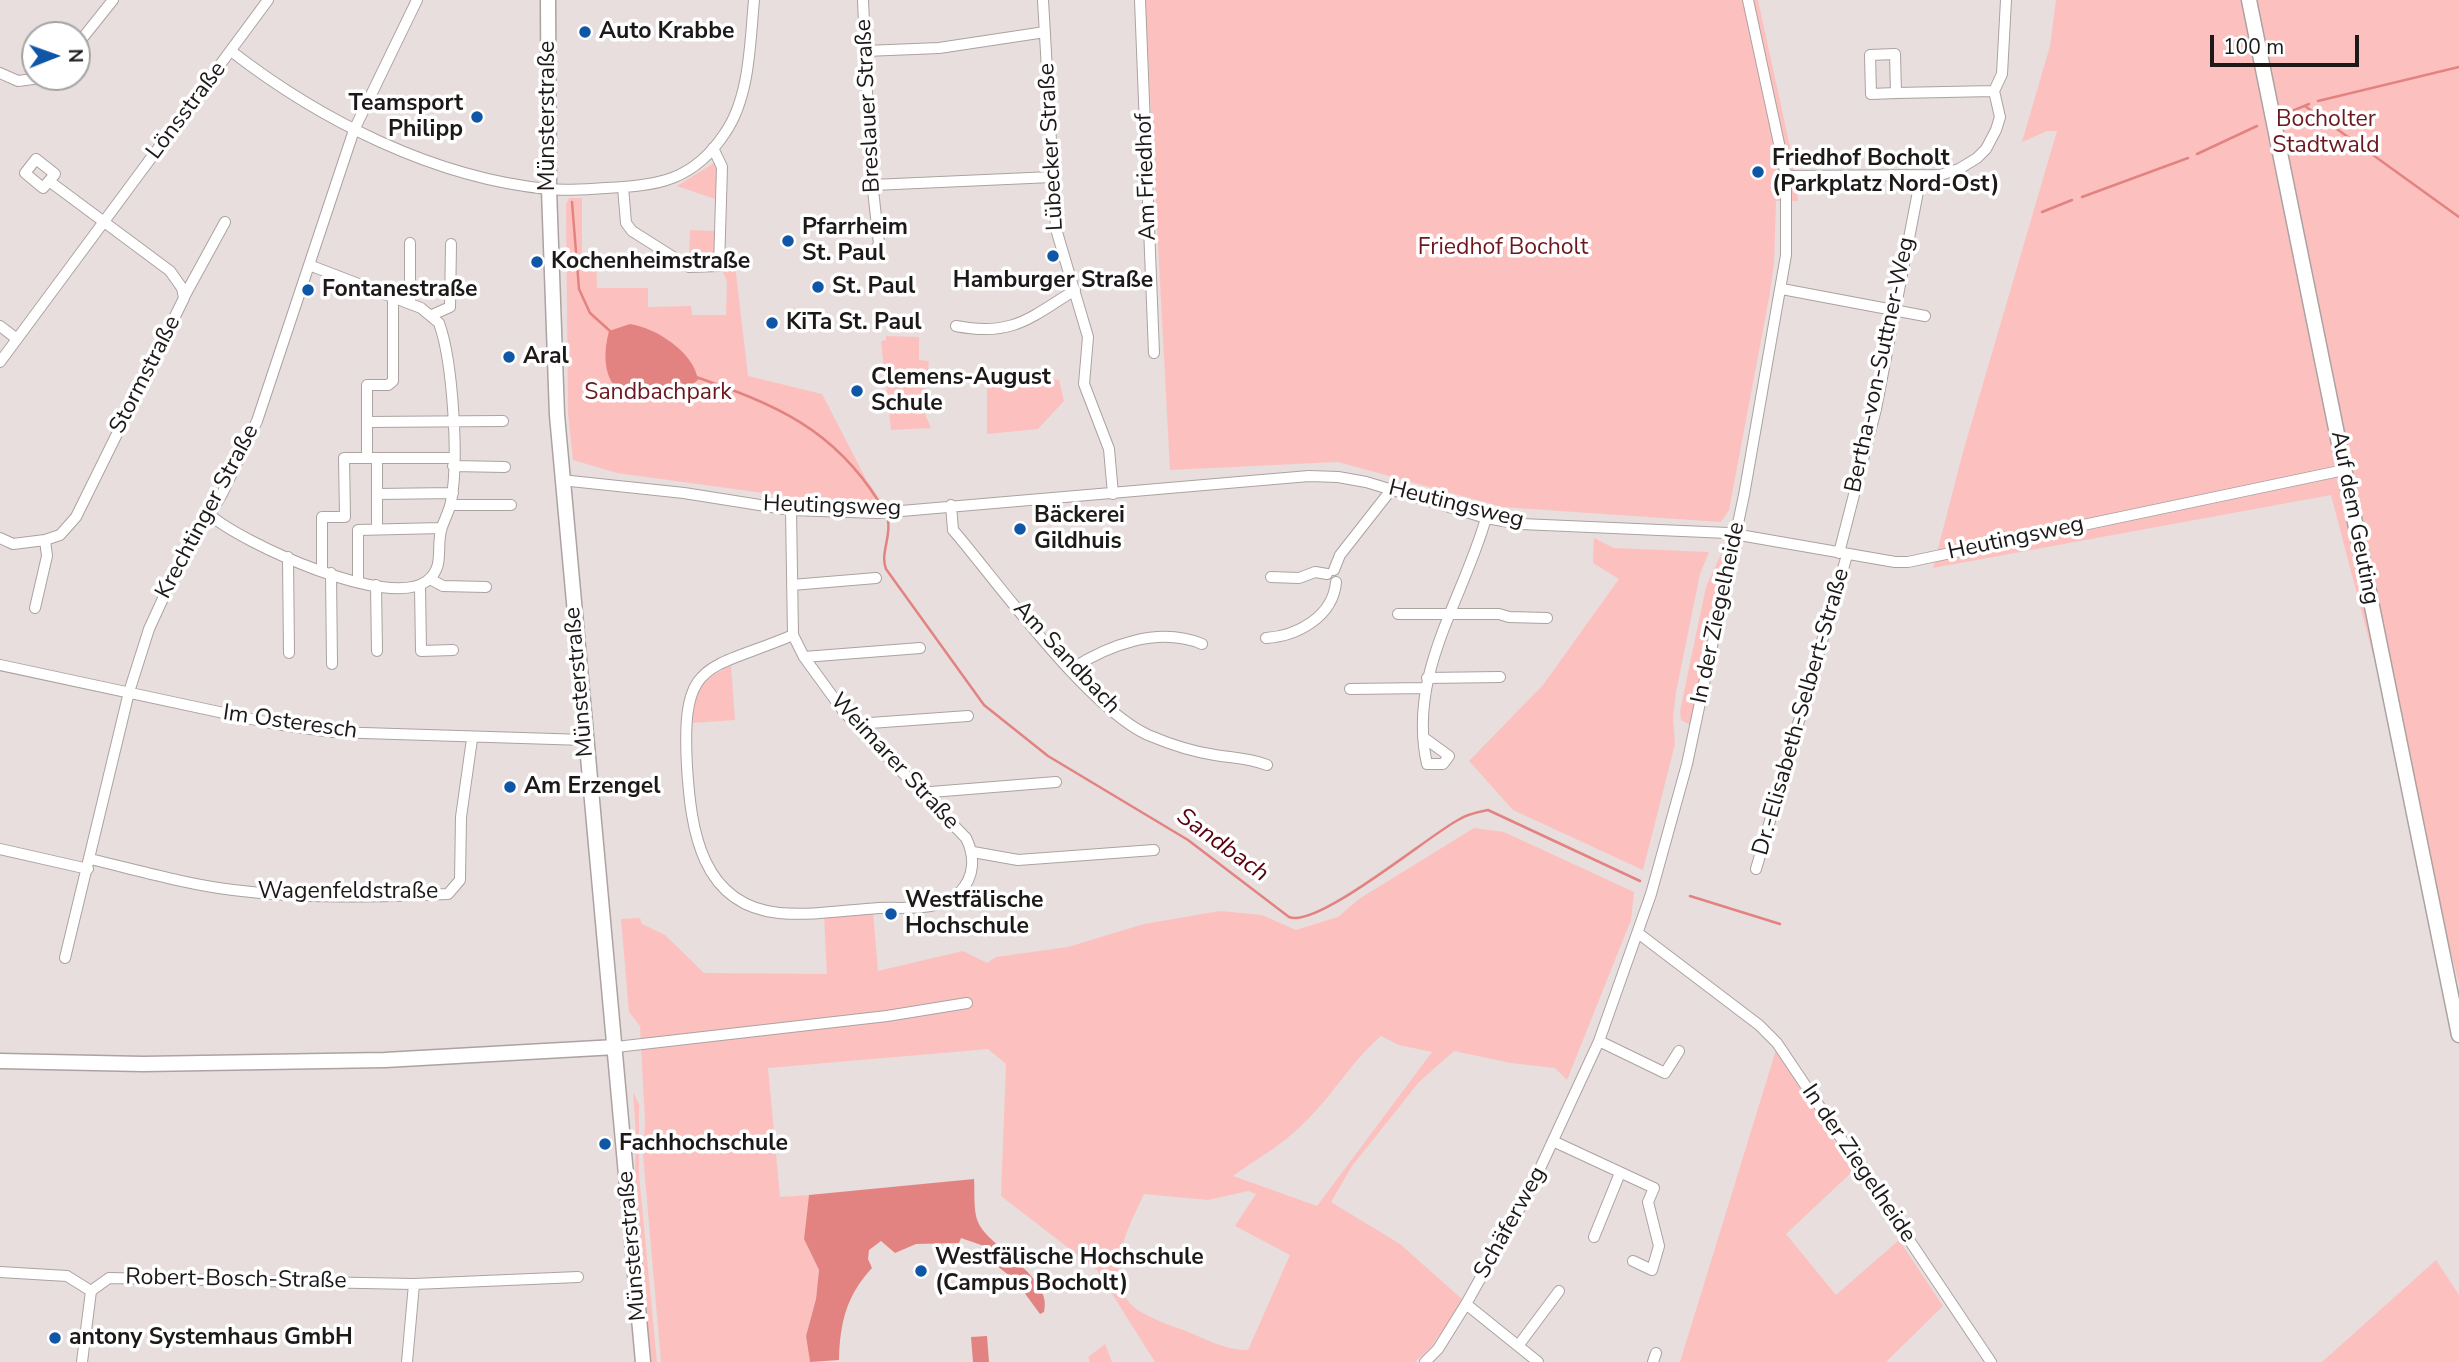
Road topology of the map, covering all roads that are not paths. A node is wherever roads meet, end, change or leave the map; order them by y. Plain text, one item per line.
1 (113, 0) edge
2 (267, 0) edge
3 (417, 0) edge
4 (548, 0) edge
5 (754, 0) edge
6 (863, 0) edge
7 (1043, 0) edge
8 (1140, 0) edge
9 (1748, 0) edge
10 (2006, 0) edge
11 (2249, 0) edge
12 (91, 28) edge
13 (1045, 32) junction
14 (231, 51) junction
15 (865, 51) junction
16 (0, 73) edge
17 (21, 81) edge
18 (1994, 91) junction
19 (1896, 93) junction
20 (354, 130) junction
21 (713, 148) junction
22 (1786, 176) junction
23 (1921, 176) junction
24 (1052, 177) junction
25 (49, 181) dead end
26 (873, 185) junction
27 (623, 187) junction
28 (549, 189) junction
29 (105, 222) junction
30 (225, 222) dead end
31 (410, 243) dead end
32 (452, 244) dead end
33 (874, 253) dead end
34 (309, 265) junction
35 (1782, 289) junction
36 (1076, 290) junction
37 (393, 296) junction
38 (184, 298) junction
39 (410, 303) junction
40 (1895, 310) junction
41 (432, 315) junction
42 (1925, 316) dead end
43 (0, 326) edge
44 (956, 326) dead end
45 (17, 339) junction
46 (1154, 353) dead end
47 (0, 362) edge
48 (452, 421) junction
49 (503, 421) dead end
50 (367, 422) junction
51 (372, 458) junction
52 (453, 462) junction
53 (505, 467) dead end
54 (2344, 470) junction
55 (561, 480) junction
56 (1391, 490) junction
57 (453, 493) junction
58 (377, 494) junction
59 (1113, 494) junction
60 (451, 505) junction
61 (511, 505) dead end
62 (951, 505) junction
63 (791, 510) junction
64 (210, 516) junction
65 (1486, 518) junction
66 (441, 528) junction
67 (377, 529) junction
68 (1736, 535) junction
69 (0, 538) edge
70 (44, 540) junction
71 (1843, 554) junction
72 (288, 558) junction
73 (326, 572) junction
74 (1331, 572) junction
75 (1271, 577) dead end
76 (876, 578) dead end
77 (430, 579) junction
78 (358, 581) junction
79 (376, 585) junction
80 (792, 585) junction
81 (420, 586) junction
82 (486, 587) dead end
83 (36, 608) dead end
84 (1450, 612) junction
85 (1398, 614) dead end
86 (1547, 618) dead end
87 (793, 635) junction
88 (1266, 638) dead end
89 (1202, 644) dead end
90 (919, 648) dead end
91 (453, 650) dead end
92 (377, 651) dead end
93 (289, 653) dead end
94 (804, 657) junction
95 (332, 664) dead end
96 (0, 665) edge
97 (1070, 669) junction
98 (1500, 677) dead end
99 (1427, 683) junction
100 (1350, 689) dead end
101 (129, 692) junction
102 (968, 716) dead end
103 (856, 724) junction
104 (1423, 737) dead end
105 (472, 738) junction
106 (585, 740) junction
107 (1267, 765) dead end
108 (1056, 782) dead end
109 (924, 795) junction
110 (0, 849) edge
111 (1154, 850) dead end
112 (973, 852) junction
113 (89, 864) junction
114 (1756, 869) dead end
115 (1638, 933) junction
116 (1632, 953) joint
117 (65, 957) dead end
118 (967, 1003) dead end
119 (2459, 1035) edge
120 (1599, 1041) junction
121 (616, 1047) junction
122 (1679, 1051) dead end
123 (0, 1061) edge
124 (1555, 1142) junction
125 (1620, 1173) junction
126 (1594, 1237) dead end
127 (1633, 1261) dead end
128 (0, 1272) edge
129 (578, 1277) dead end
130 (414, 1284) junction
131 (91, 1291) junction
132 (1559, 1291) dead end
133 (1466, 1304) junction
134 (1518, 1346) junction
135 (82, 1362) edge
136 (407, 1362) edge
137 (643, 1362) edge
138 (1425, 1362) edge
139 (1538, 1362) edge
140 (1991, 1362) edge

1 - 12 street
2 - 14 street, Lönsstraße
3 - 20 street, Krechtinger Straße
4 - 28 main road, Münsterstraße
5 - 21 street
6 - 15 street, Breslauer Straße
7 - 13 street, Lübecker Straße
8 - 46 street, Am Friedhof
9 - 22 street, In der Ziegelheide
10 - 18 street
11 - 54 main road, Auf dem Geuting
13 - 15 street
13 - 24 street, Lübecker Straße
14 - 20 street
14 - 29 street, Lönsstraße
15 - 26 street, Breslauer Straße
16 - 17 street
18 - 19 street
18 - 23 street
19 - 19 street
20 - 28 street
20 - 34 street, Krechtinger Straße
21 - 27 street
21 - 27 street
22 - 23 street
22 - 35 street, In der Ziegelheide
23 - 40 street, Bertha-von-Suttner-Weg
24 - 26 street
24 - 36 street, Lübecker Straße
25 - 29 street
26 - 33 street, Breslauer Straße
27 - 28 street
28 - 55 main road, Münsterstraße
29 - 38 street, Stormstraße
29 - 45 street, Lönsstraße
30 - 38 street
31 - 39 street
32 - 41 street
34 - 37 street
34 - 64 street, Krechtinger Straße
35 - 40 street
35 - 68 street, In der Ziegelheide
36 - 44 street
36 - 59 street, Lübecker Straße
37 - 39 street
37 - 50 street
38 - 70 street, Stormstraße
39 - 41 street
40 - 42 street
40 - 71 street, Bertha-von-Suttner-Weg
41 - 48 street
43 - 45 street
45 - 47 street, Lönsstraße
48 - 49 street
48 - 50 street
48 - 52 street
50 - 51 street
51 - 52 street
51 - 58 street
51 - 73 street
52 - 53 street
52 - 57 street
54 - 71 street, Heutingsweg
54 - 119 main road, Auf dem Geuting
55 - 63 street, Heutingsweg
55 - 106 main road, Münsterstraße
56 - 59 street, Heutingsweg
56 - 65 street, Heutingsweg
56 - 74 street
57 - 58 street
57 - 60 street
58 - 67 street
59 - 62 street, Heutingsweg
60 - 61 street
60 - 66 street
62 - 63 street, Heutingsweg
62 - 97 street, Am Sandbach
63 - 80 street, Weimarer Straße
64 - 72 street
64 - 101 street, Krechtinger Straße
65 - 68 street, Heutingsweg
65 - 84 street
66 - 67 street
66 - 77 street
67 - 78 street
68 - 71 street, Heutingsweg
68 - 115 street, In der Ziegelheide
69 - 70 street, Stormstraße
70 - 83 street
71 - 114 street, Dr.-Elisabeth-Selbert-Straße
72 - 73 street
72 - 93 street
73 - 78 street
73 - 95 street
74 - 75 street
74 - 88 street
76 - 80 street
77 - 81 street
77 - 82 street
78 - 79 street
79 - 81 street
79 - 92 street
80 - 87 street, Weimarer Straße
81 - 91 street
84 - 85 street
84 - 86 street
84 - 99 street
87 - 94 street, Weimarer Straße
87 - 112 street
89 - 97 street
90 - 94 street
94 - 103 street, Weimarer Straße
96 - 101 street, Im Osteresch
97 - 107 street, Am Sandbach
98 - 99 street
99 - 100 street
99 - 104 street
101 - 105 street, Im Osteresch
101 - 113 street, Krechtinger Straße
102 - 103 street
103 - 109 street, Weimarer Straße
105 - 106 street, Im Osteresch
105 - 113 street, Wagenfeldstraße
106 - 121 main road, Münsterstraße
108 - 109 street
109 - 112 street, Weimarer Straße
110 - 113 street, Wagenfeldstraße
111 - 112 street
113 - 117 street, Krechtinger Straße
115 - 116 street, In der Ziegelheide
115 - 140 street, In der Ziegelheide
116 - 120 street, Schäferweg
118 - 121 street
120 - 122 street
120 - 124 street, Schäferweg
121 - 123 main road
121 - 137 main road, Münsterstraße
124 - 125 street, Schäferweg
124 - 133 street, Schäferweg
125 - 126 street
125 - 127 street, Schäferweg
128 - 131 street
129 - 130 street, Robert-Bosch-Straße
130 - 131 street, Robert-Bosch-Straße
130 - 136 street
131 - 135 street, Robert-Bosch-Straße
132 - 134 street
133 - 134 street, Schäferweg
133 - 138 street, Schäferweg
134 - 139 street, Schäferweg

